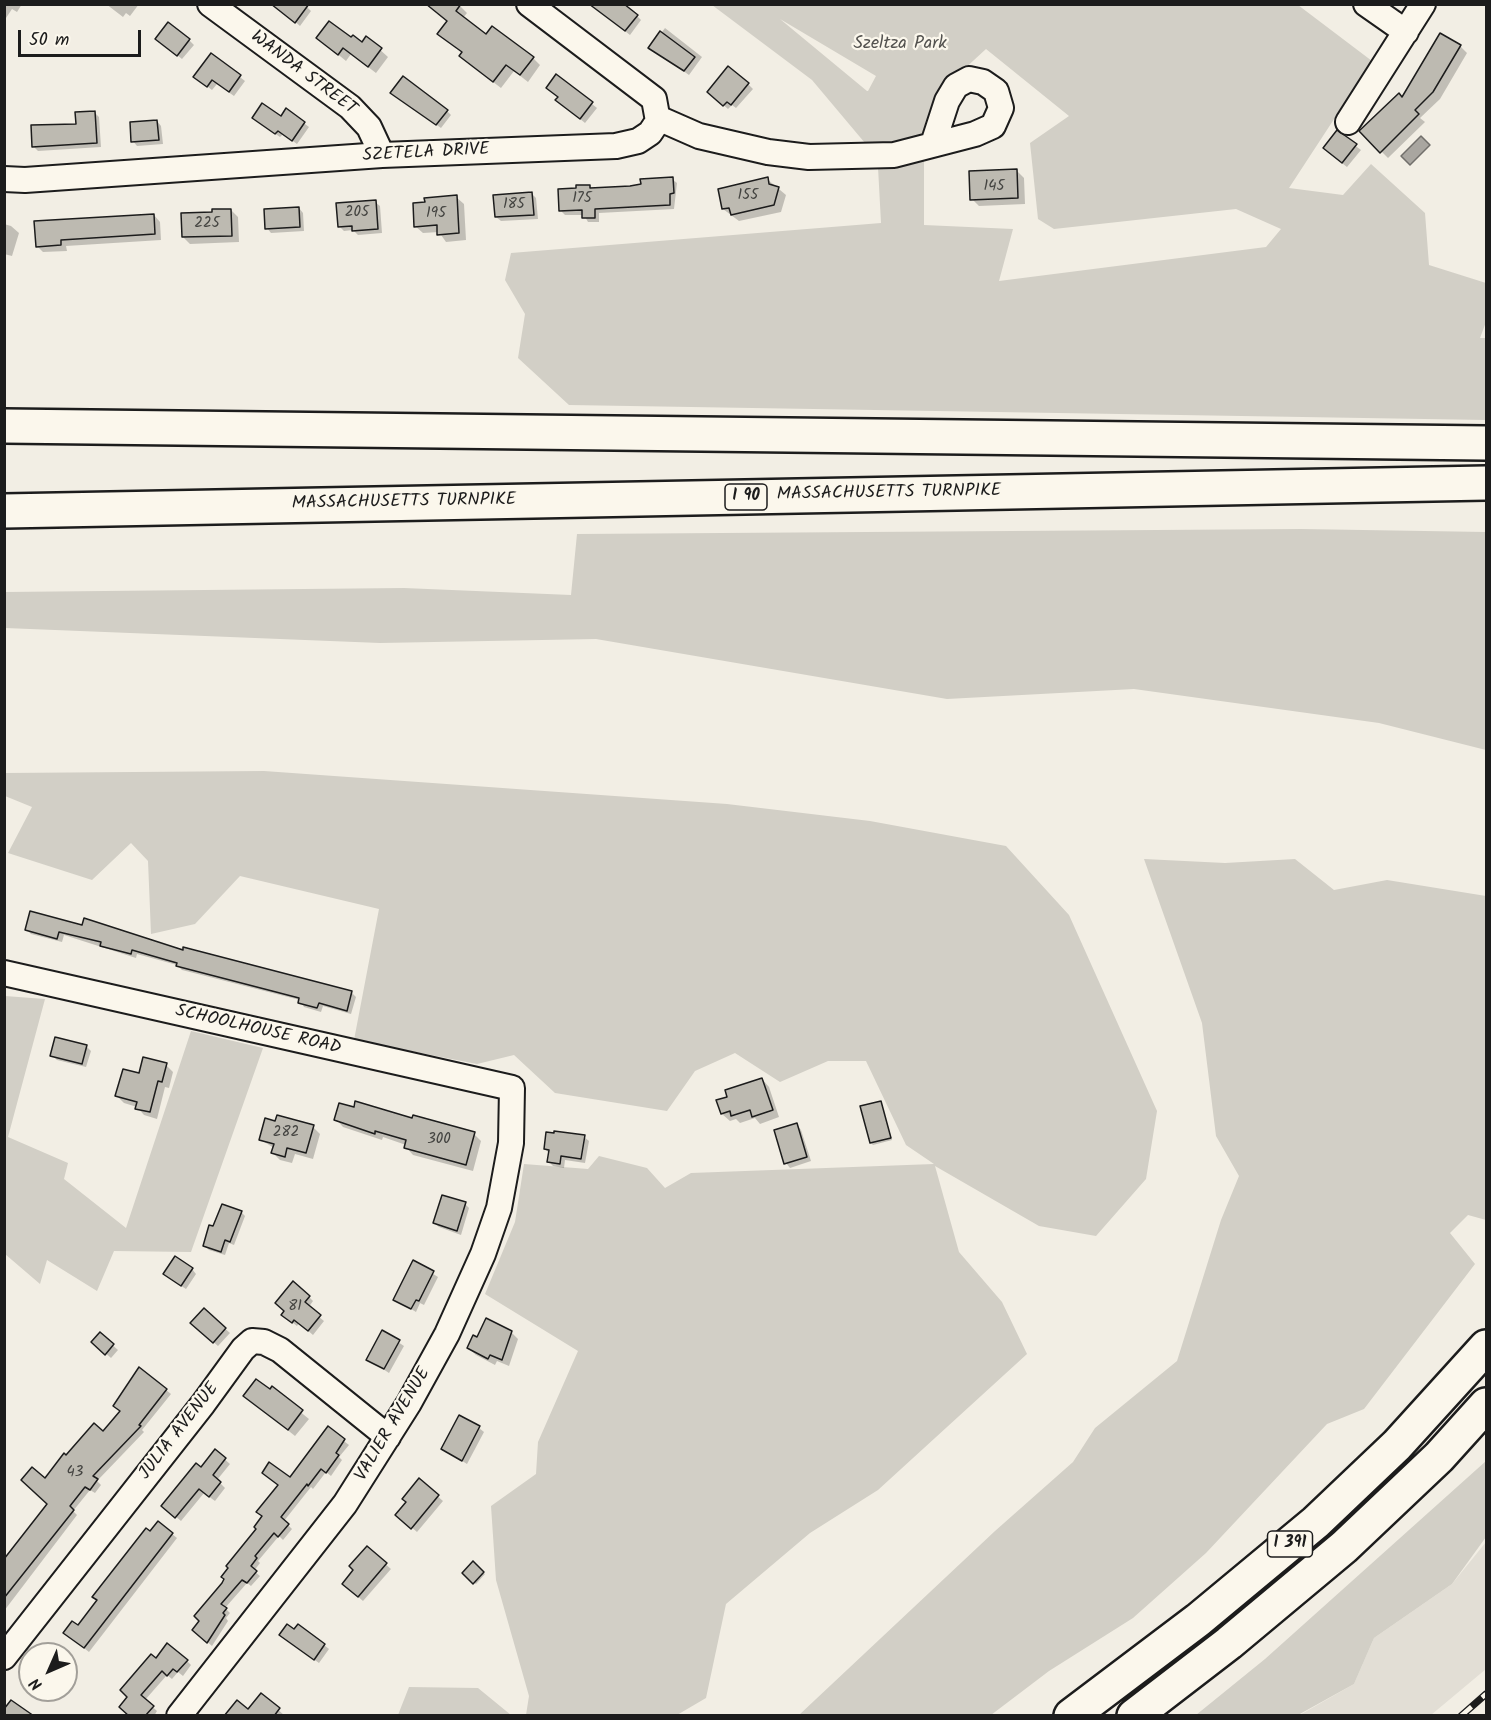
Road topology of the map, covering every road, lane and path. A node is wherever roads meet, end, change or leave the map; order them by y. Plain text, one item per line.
1 (210, 4) edge
2 (529, 4) edge
3 (1366, 4) edge
4 (1423, 4) edge
5 (1406, 32) junction
6 (658, 118) junction
7 (1348, 122) dead end
8 (933, 144) dead end
9 (382, 155) junction
10 (4, 179) edge
11 (4, 426) edge
12 (1486, 443) edge
13 (1486, 483) edge
14 (4, 511) edge
15 (4, 973) edge
16 (512, 1089) joint
17 (1486, 1347) edge
18 (1486, 1405) edge
19 (388, 1437) junction
20 (4, 1656) edge
21 (179, 1716) edge
22 (1071, 1716) edge
23 (1134, 1716) edge

1 - 9 street, WANDA STREET
2 - 6 street
3 - 5 street
4 - 5 street
5 - 7 street
6 - 8 street
6 - 9 street, SZETELA DRIVE
9 - 10 street, SZETELA DRIVE
11 - 12 highway
13 - 14 highway, MASSACHUSETTS TURNPIKE / I 90
15 - 16 street, SCHOOLHOUSE ROAD
16 - 19 street, VALIER AVENUE
17 - 22 highway, I 391
18 - 23 highway, I 391
19 - 20 street, JULIA AVENUE
19 - 21 street, VALIER AVENUE

